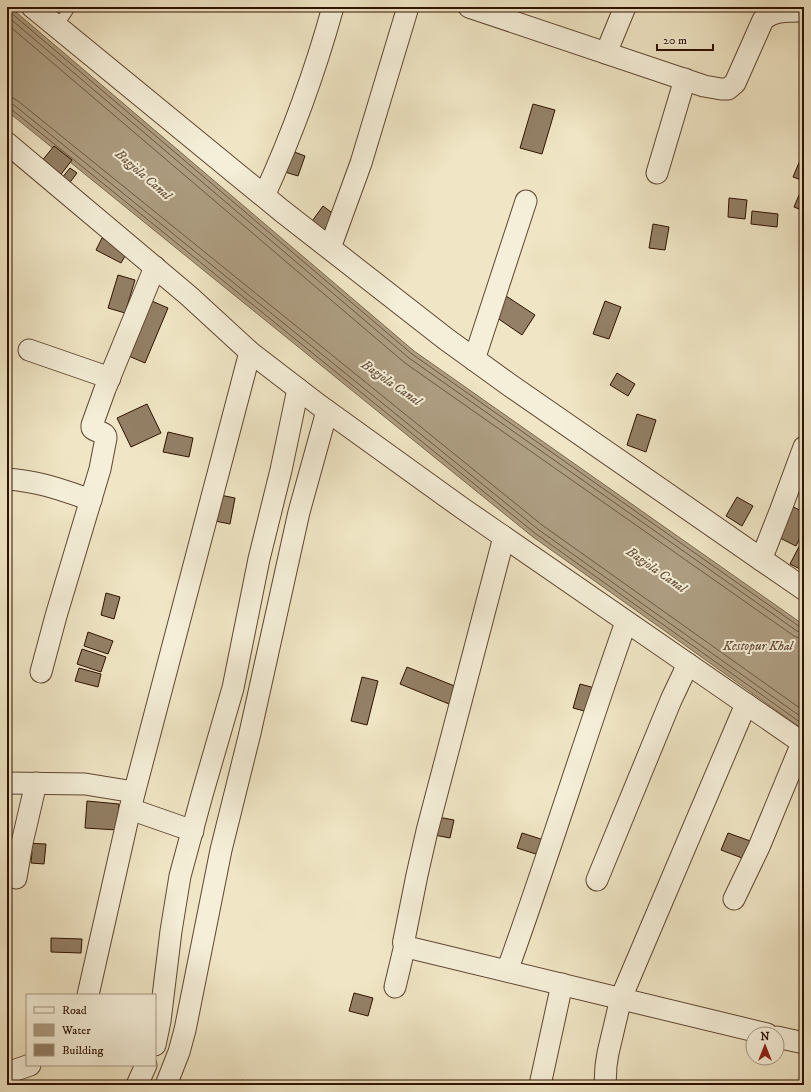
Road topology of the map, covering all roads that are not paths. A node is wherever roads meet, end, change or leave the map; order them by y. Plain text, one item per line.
1 (33, 7) edge
2 (70, 7) edge
3 (333, 7) edge
4 (408, 7) edge
5 (469, 7) edge
6 (625, 7) edge
7 (769, 10) edge
8 (804, 11) edge
9 (58, 27) junction
10 (606, 53) junction
11 (685, 79) junction
12 (7, 143) edge
13 (657, 173) dead end
14 (264, 196) junction
15 (526, 200) dead end
16 (330, 248) junction
17 (155, 268) junction
18 (29, 350) dead end
19 (250, 352) junction
20 (474, 360) junction
21 (110, 378) junction
22 (298, 389) junction
23 (327, 411) junction
24 (804, 447) edge
25 (7, 479) edge
26 (91, 500) junction
27 (504, 537) junction
28 (761, 560) junction
29 (804, 589) edge
30 (626, 622) junction
31 (688, 664) junction
32 (41, 672) dead end
33 (746, 704) junction
34 (803, 743) edge
35 (36, 783) junction
36 (7, 784) edge
37 (132, 801) junction
38 (192, 831) junction
39 (16, 878) dead end
40 (598, 880) dead end
41 (734, 899) dead end
42 (405, 945) junction
43 (507, 970) junction
44 (562, 984) junction
45 (395, 987) dead end
46 (88, 994) edge
47 (622, 998) junction
48 (745, 1029) edge
49 (785, 1038) edge
50 (156, 1040) edge
51 (804, 1043) edge
52 (27, 1066) edge
53 (146, 1066) edge
54 (7, 1073) edge
55 (137, 1085) edge
56 (166, 1085) edge
57 (540, 1085) edge
58 (605, 1085) edge

1 - 9 street
2 - 9 lane
3 - 14 street
4 - 16 street
5 - 10 street
6 - 10 street
7 - 8 street
7 - 11 street
9 - 14 street
10 - 11 street
11 - 13 street
12 - 17 street
14 - 16 street
15 - 20 street
16 - 20 street
17 - 19 street
17 - 21 street
18 - 21 street
19 - 22 street
19 - 37 street
20 - 28 street
21 - 26 street
22 - 23 street
22 - 38 street
23 - 27 street
23 - 56 street
24 - 28 street
25 - 26 street
26 - 32 street
27 - 30 street
27 - 42 street
28 - 29 street
30 - 31 street
30 - 43 street
31 - 33 street
31 - 40 street
33 - 34 street
33 - 47 street
34 - 41 street
35 - 36 street
35 - 37 street
35 - 39 street
37 - 38 street
37 - 46 street
38 - 50 street
42 - 43 street
42 - 45 street
43 - 44 street
44 - 47 street
44 - 57 street
47 - 48 street
47 - 58 street
49 - 51 street
52 - 54 street
53 - 55 street

